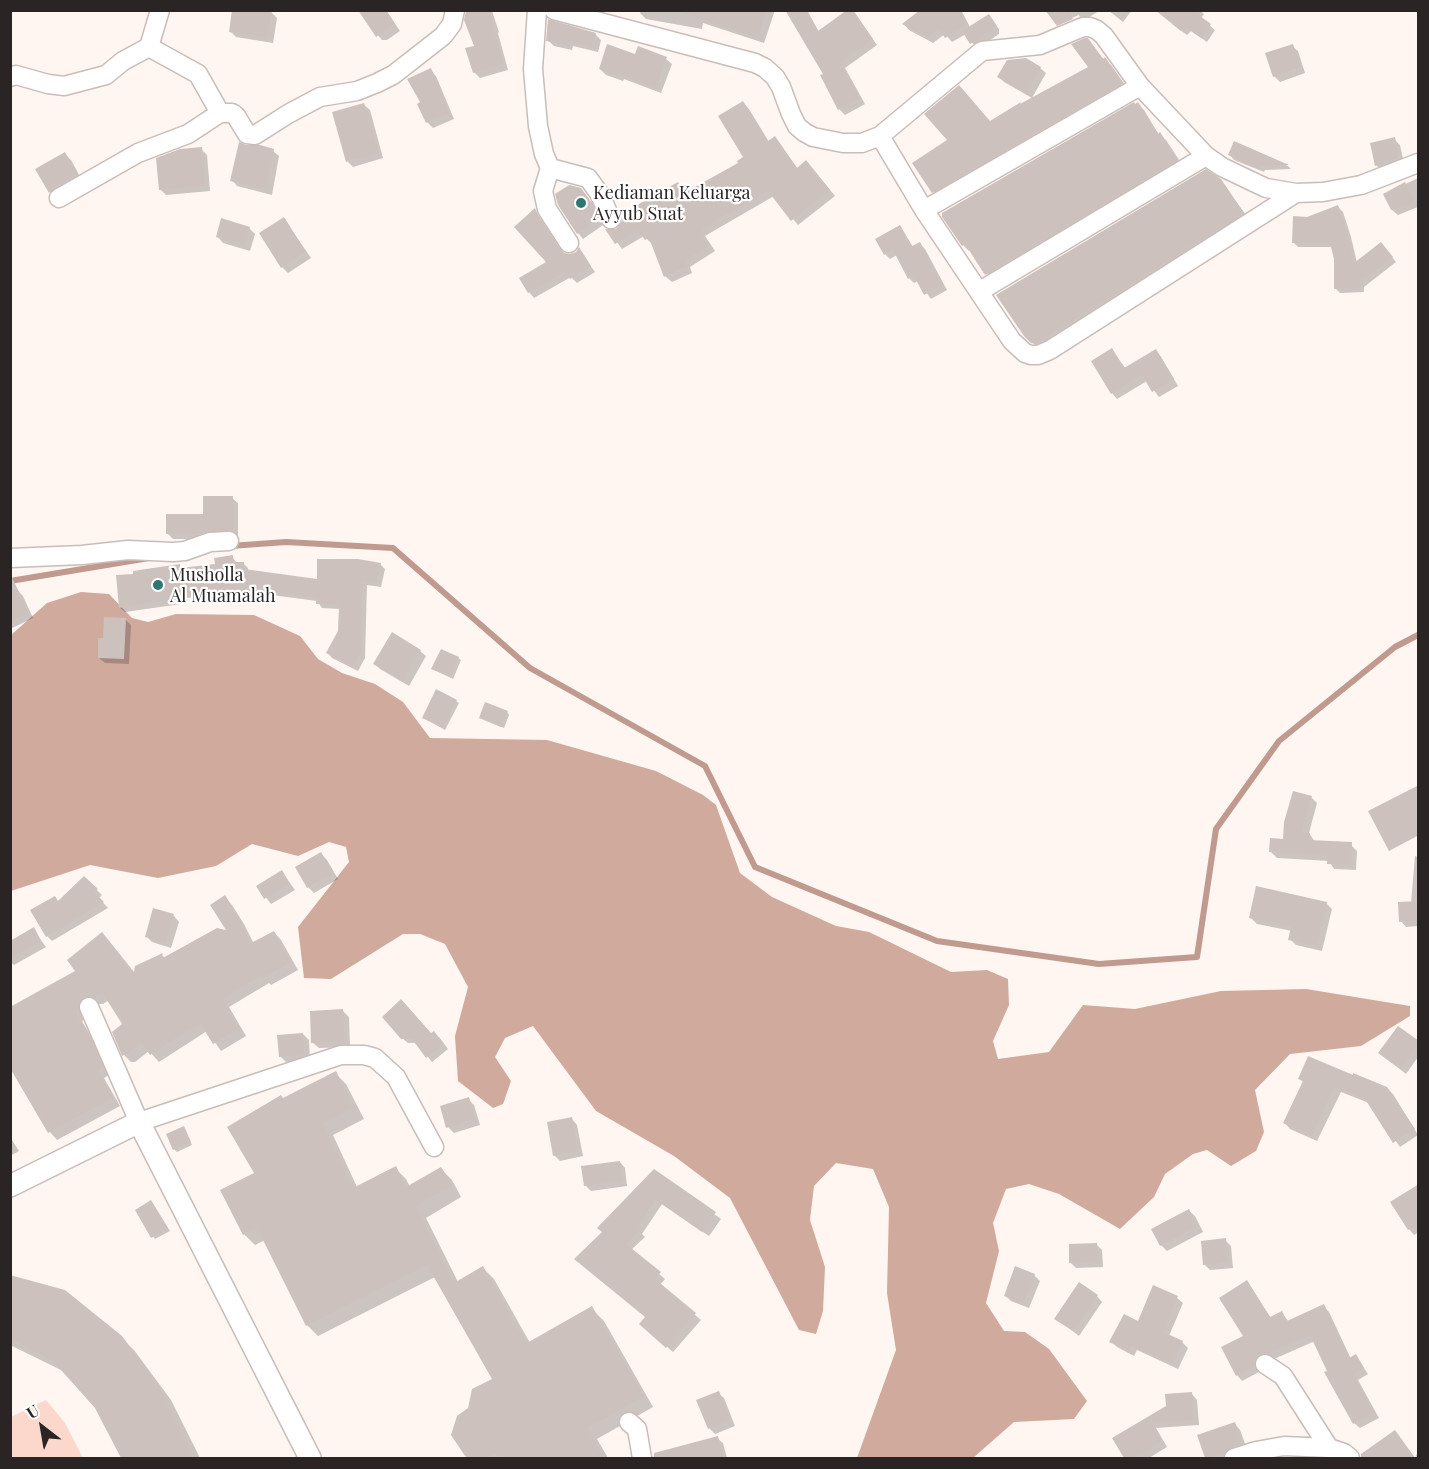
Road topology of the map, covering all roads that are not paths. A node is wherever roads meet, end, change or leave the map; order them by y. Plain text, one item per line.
1 (160, 10) edge
2 (455, 10) edge
3 (537, 10) edge
4 (554, 10) edge
5 (149, 47) junction
6 (10, 77) edge
7 (1140, 86) junction
8 (220, 113) junction
9 (879, 136) junction
10 (1206, 156) junction
11 (1419, 163) edge
12 (550, 168) junction
13 (1296, 193) junction
14 (59, 198) dead end
15 (924, 210) junction
16 (611, 219) dead end
17 (569, 243) dead end
18 (980, 291) junction
19 (229, 541) dead end
20 (10, 558) edge
21 (89, 1006) dead end
22 (139, 1122) junction
23 (434, 1147) dead end
24 (10, 1186) edge
25 (1265, 1364) dead end
26 (629, 1422) dead end
27 (1329, 1448) junction
28 (310, 1458) edge
29 (642, 1458) edge
30 (1234, 1458) edge
31 (1350, 1458) edge

1 - 5 street
2 - 8 street
3 - 12 street
4 - 9 street
5 - 6 street
5 - 8 street
7 - 9 street
7 - 10 street
7 - 15 street
8 - 14 street
9 - 15 street
10 - 13 street
10 - 18 street
11 - 13 street
12 - 16 street
12 - 17 street
13 - 18 street
15 - 18 street
19 - 20 street
21 - 22 street
22 - 23 street
22 - 24 street
22 - 28 street
25 - 27 street
26 - 29 street
27 - 30 street
27 - 31 street

